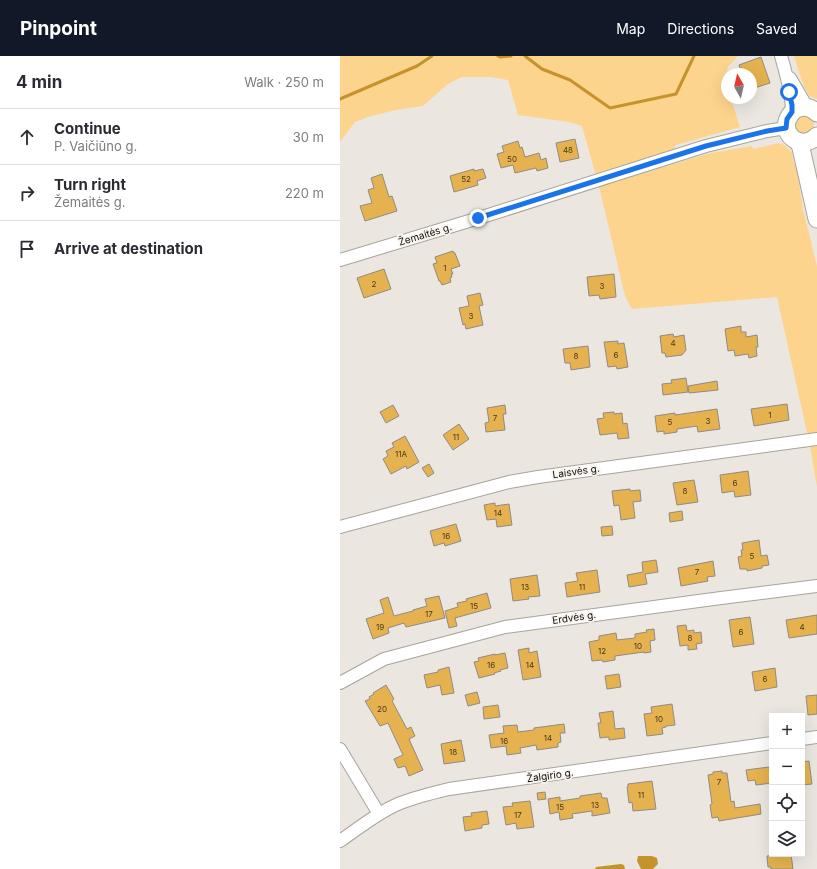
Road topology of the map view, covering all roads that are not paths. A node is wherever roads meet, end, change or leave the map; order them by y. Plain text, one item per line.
1 (781, 56) edge
2 (806, 114) edge
3 (810, 139) edge
4 (817, 219) edge
5 (340, 260) edge
6 (817, 439) edge
7 (340, 527) edge
8 (817, 586) edge
9 (340, 683) edge
10 (817, 737) edge
11 (805, 739) edge
12 (769, 744) edge
13 (340, 749) edge
14 (379, 814) junction
15 (340, 841) edge

1 - 2 street
2 - 3 main road
2 - 5 street, Žemaitės g.
3 - 4 main road
6 - 7 street, Laisvės g.
8 - 9 street, Erdvės g.
10 - 11 street
12 - 14 street, Žalgirio g.
13 - 14 street
14 - 15 street, Žalgirio g.

